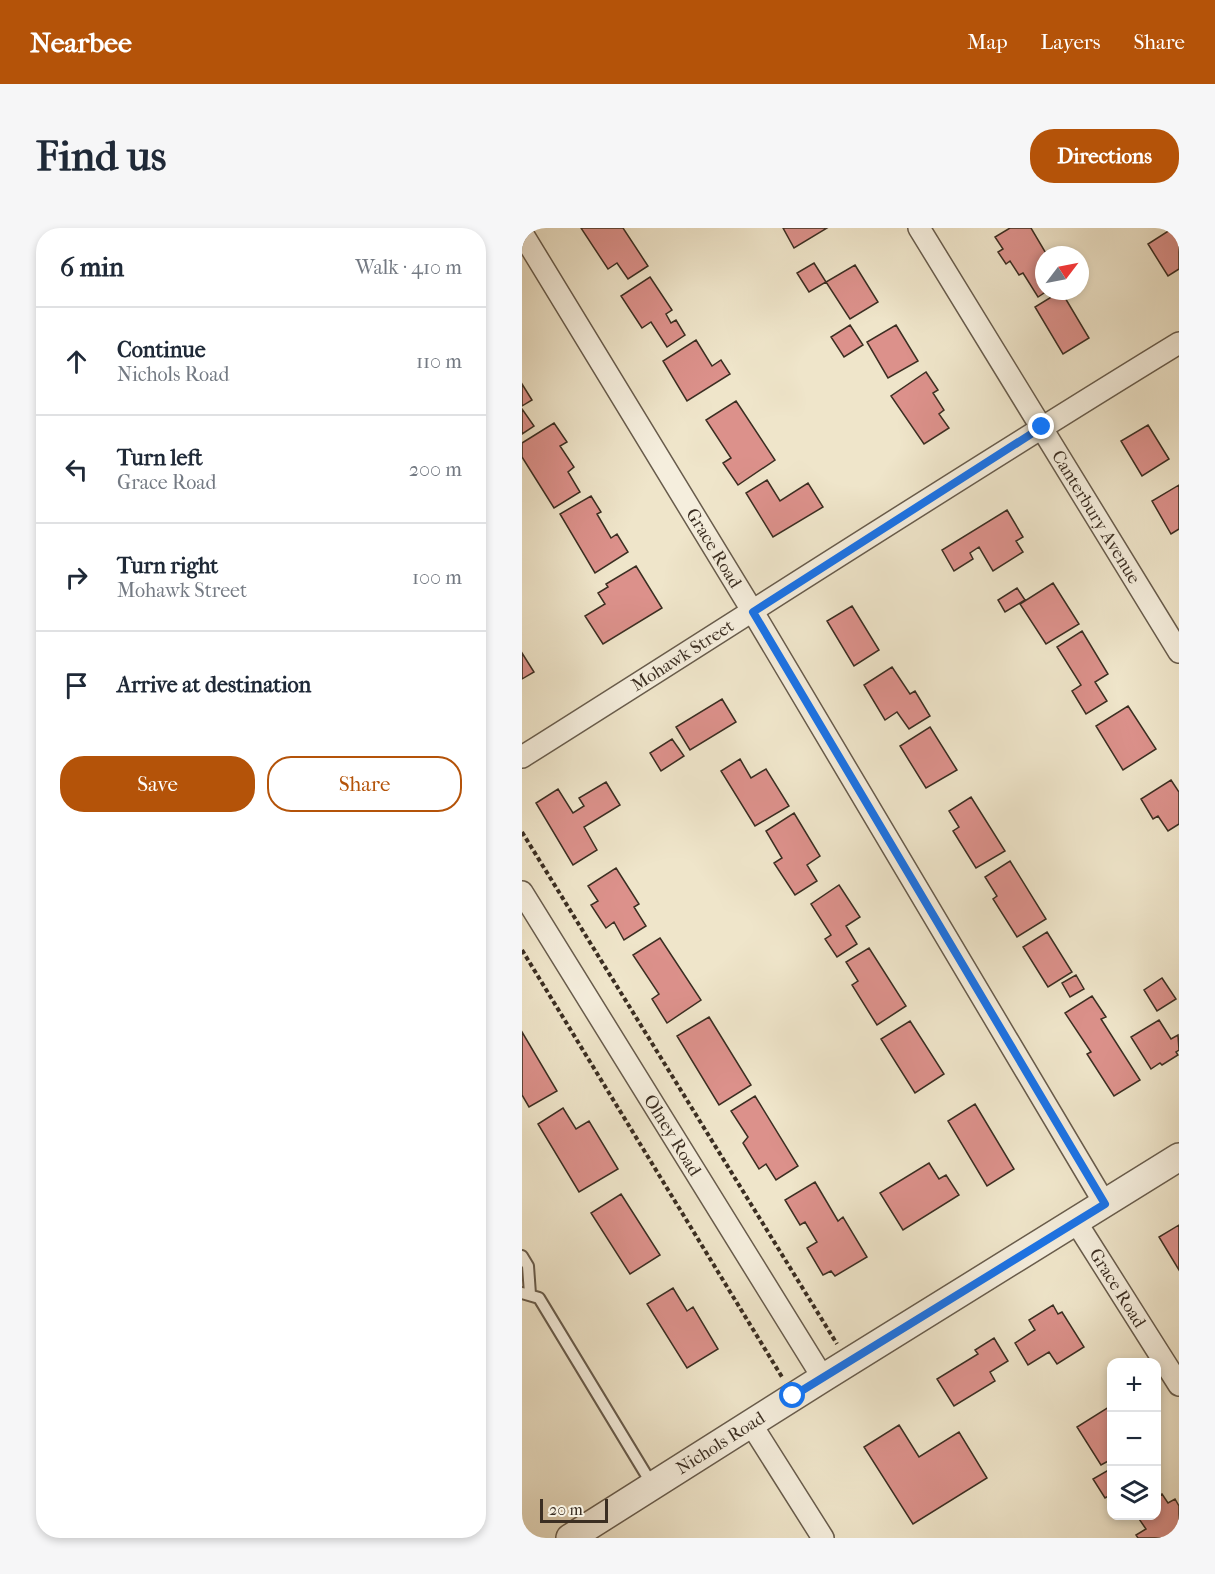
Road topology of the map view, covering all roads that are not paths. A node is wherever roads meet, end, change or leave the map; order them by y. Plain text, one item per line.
1 (919, 228) edge
2 (522, 233) edge
3 (1179, 343) edge
4 (1042, 427) junction
5 (753, 612) junction
6 (1179, 652) edge
7 (522, 757) edge
8 (522, 892) edge
9 (1179, 1157) edge
10 (1105, 1204) junction
11 (1076, 1222) junction
12 (522, 1256) edge
13 (526, 1294) edge
14 (823, 1378) junction
15 (1179, 1385) edge
16 (751, 1424) junction
17 (654, 1486) junction
18 (570, 1538) edge
19 (823, 1538) edge

1 - 4 street, Canterbury Avenue
2 - 5 street, Grace Road
3 - 4 street, Mohawk Street
4 - 5 street, Mohawk Street
4 - 6 street, Canterbury Avenue
5 - 7 street, Mohawk Street
5 - 10 street, Grace Road
8 - 14 street, Olney Road
9 - 10 street, Nichols Road
10 - 11 street, Nichols Road
11 - 14 street, Nichols Road
11 - 15 street, Grace Road
12 - 13 lane
13 - 17 lane
14 - 16 street, Nichols Road
16 - 17 street, Nichols Road
16 - 19 street
17 - 18 street, Nichols Road

